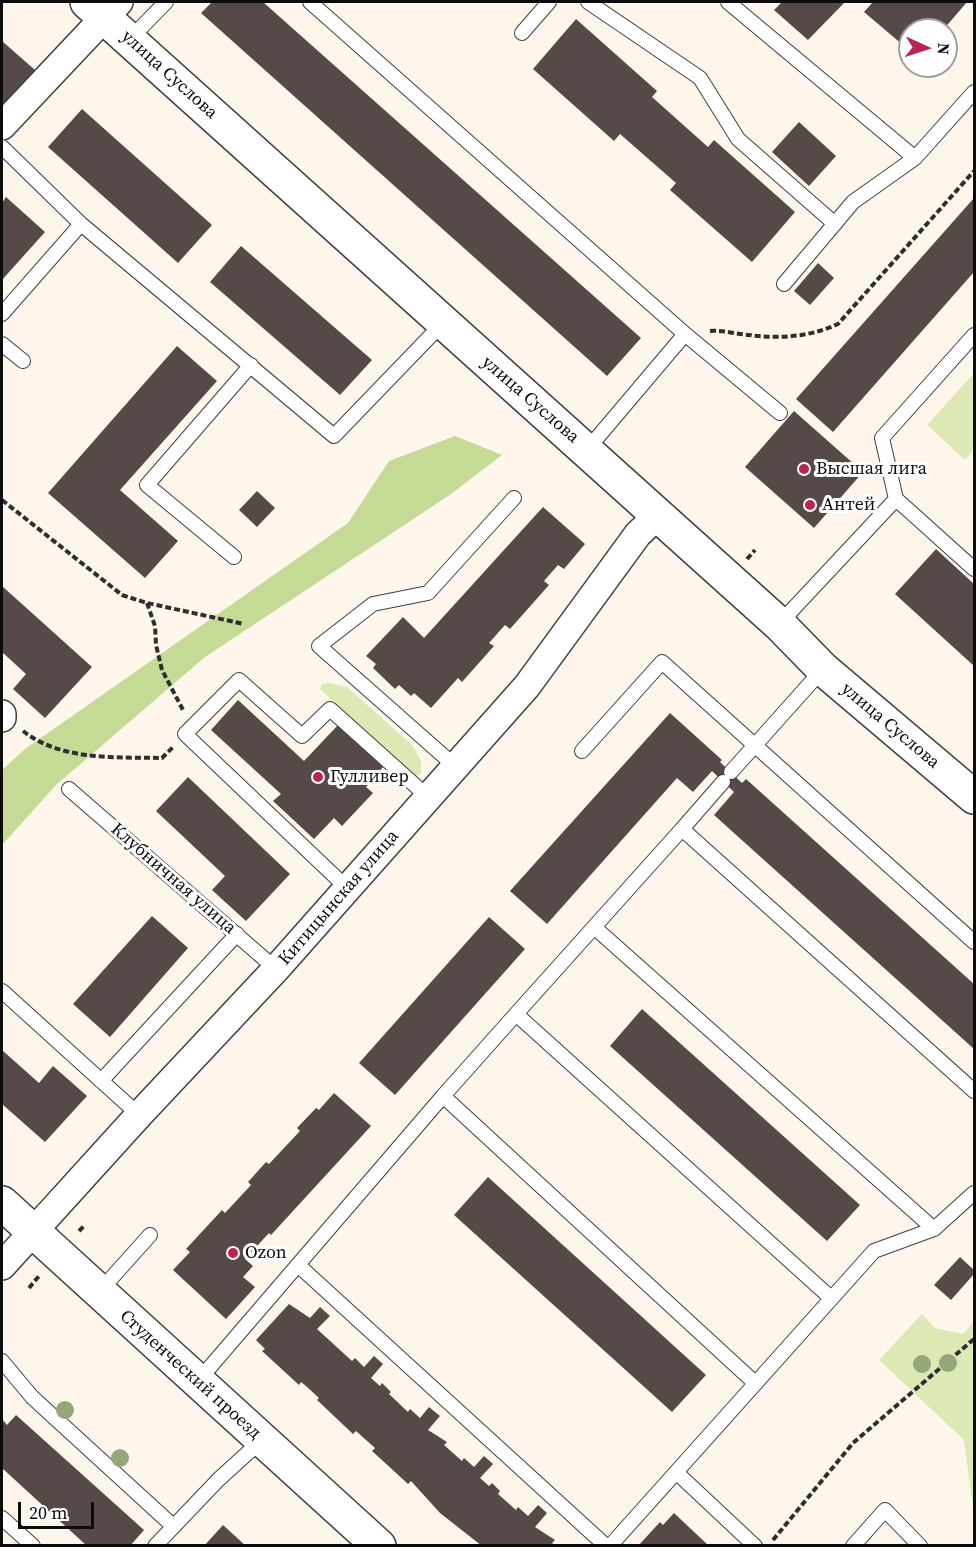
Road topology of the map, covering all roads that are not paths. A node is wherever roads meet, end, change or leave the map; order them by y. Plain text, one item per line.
1 (166, 2) edge
2 (310, 2) edge
3 (549, 2) edge
4 (588, 2) edge
5 (728, 2) edge
6 (103, 7) edge
7 (522, 33) dead end
8 (130, 39) junction
9 (975, 92) edge
10 (2, 126) edge
11 (2, 147) edge
12 (915, 158) junction
13 (81, 224) junction
14 (835, 224) junction
15 (784, 284) dead end
16 (2, 314) edge
17 (442, 323) junction
18 (685, 334) junction
19 (975, 335) edge
20 (2, 344) edge
21 (23, 361) dead end
22 (251, 365) junction
23 (780, 413) dead end
24 (586, 450) junction
25 (514, 498) dead end
26 (896, 499) junction
27 (658, 515) junction
28 (234, 556) dead end
29 (975, 569) edge
30 (779, 624) junction
31 (823, 669) junction
32 (755, 745) junction
33 (582, 751) dead end
34 (456, 767) junction
35 (69, 789) dead end
36 (428, 797) junction
37 (975, 797) edge
38 (681, 829) junction
39 (347, 888) junction
40 (594, 927) junction
41 (237, 934) junction
42 (975, 942) edge
43 (276, 969) junction
44 (2, 991) edge
45 (516, 1014) junction
46 (101, 1081) junction
47 (975, 1091) edge
48 (443, 1096) junction
49 (139, 1115) junction
50 (975, 1193) edge
51 (2, 1203) edge
52 (934, 1229) junction
53 (33, 1232) junction
54 (150, 1235) dead end
55 (298, 1265) junction
56 (2, 1266) edge
57 (99, 1292) junction
58 (831, 1298) junction
59 (2, 1361) edge
60 (198, 1382) junction
61 (756, 1383) junction
62 (262, 1440) junction
63 (676, 1472) junction
64 (2, 1518) edge
65 (173, 1526) junction
66 (33, 1545) edge
67 (154, 1545) edge
68 (379, 1545) edge
69 (608, 1545) edge
70 (755, 1545) edge
71 (853, 1545) edge
72 (920, 1545) edge

1 - 8 lane
2 - 18 lane
3 - 7 lane
4 - 14 lane
5 - 12 lane
6 - 8 street, улица Суслова
6 - 10 street
8 - 17 street, улица Суслова
9 - 12 lane
11 - 13 lane
12 - 14 lane
13 - 16 lane
13 - 22 lane
14 - 15 lane
17 - 22 lane
17 - 24 street, улица Суслова
18 - 23 lane
18 - 24 lane
19 - 26 lane
20 - 21 lane
22 - 28 lane
24 - 27 street, улица Суслова
25 - 34 lane
26 - 29 lane
26 - 30 lane
27 - 30 street, улица Суслова
27 - 34 street, Китицынская улица
30 - 31 street, улица Суслова
31 - 32 lane
31 - 37 street, улица Суслова
32 - 33 lane
32 - 38 lane
32 - 42 lane
34 - 36 street, Китицынская улица
35 - 41 lane, Клубничная улица
36 - 39 street, Китицынская улица
36 - 39 lane
38 - 40 lane
38 - 47 lane
39 - 43 street, Китицынская улица
40 - 45 lane
40 - 52 lane
41 - 43 lane, Клубничная улица
41 - 46 lane
43 - 49 street, Китицынская улица
44 - 46 lane
45 - 48 lane
45 - 58 lane
46 - 49 lane
48 - 55 lane
48 - 61 lane
49 - 53 street, Китицынская улица
50 - 52 lane
51 - 53 street, Студенческий проезд
52 - 58 lane
53 - 56 street, Китицынская улица
53 - 57 street, Студенческий проезд
54 - 57 lane
55 - 60 lane
55 - 69 lane
57 - 60 street, Студенческий проезд
58 - 61 lane
59 - 65 lane
60 - 62 street, Студенческий проезд
61 - 63 lane
62 - 65 lane
62 - 68 street, Студенческий проезд
63 - 69 lane
63 - 70 lane
64 - 66 lane
65 - 67 lane
71 - 72 lane

